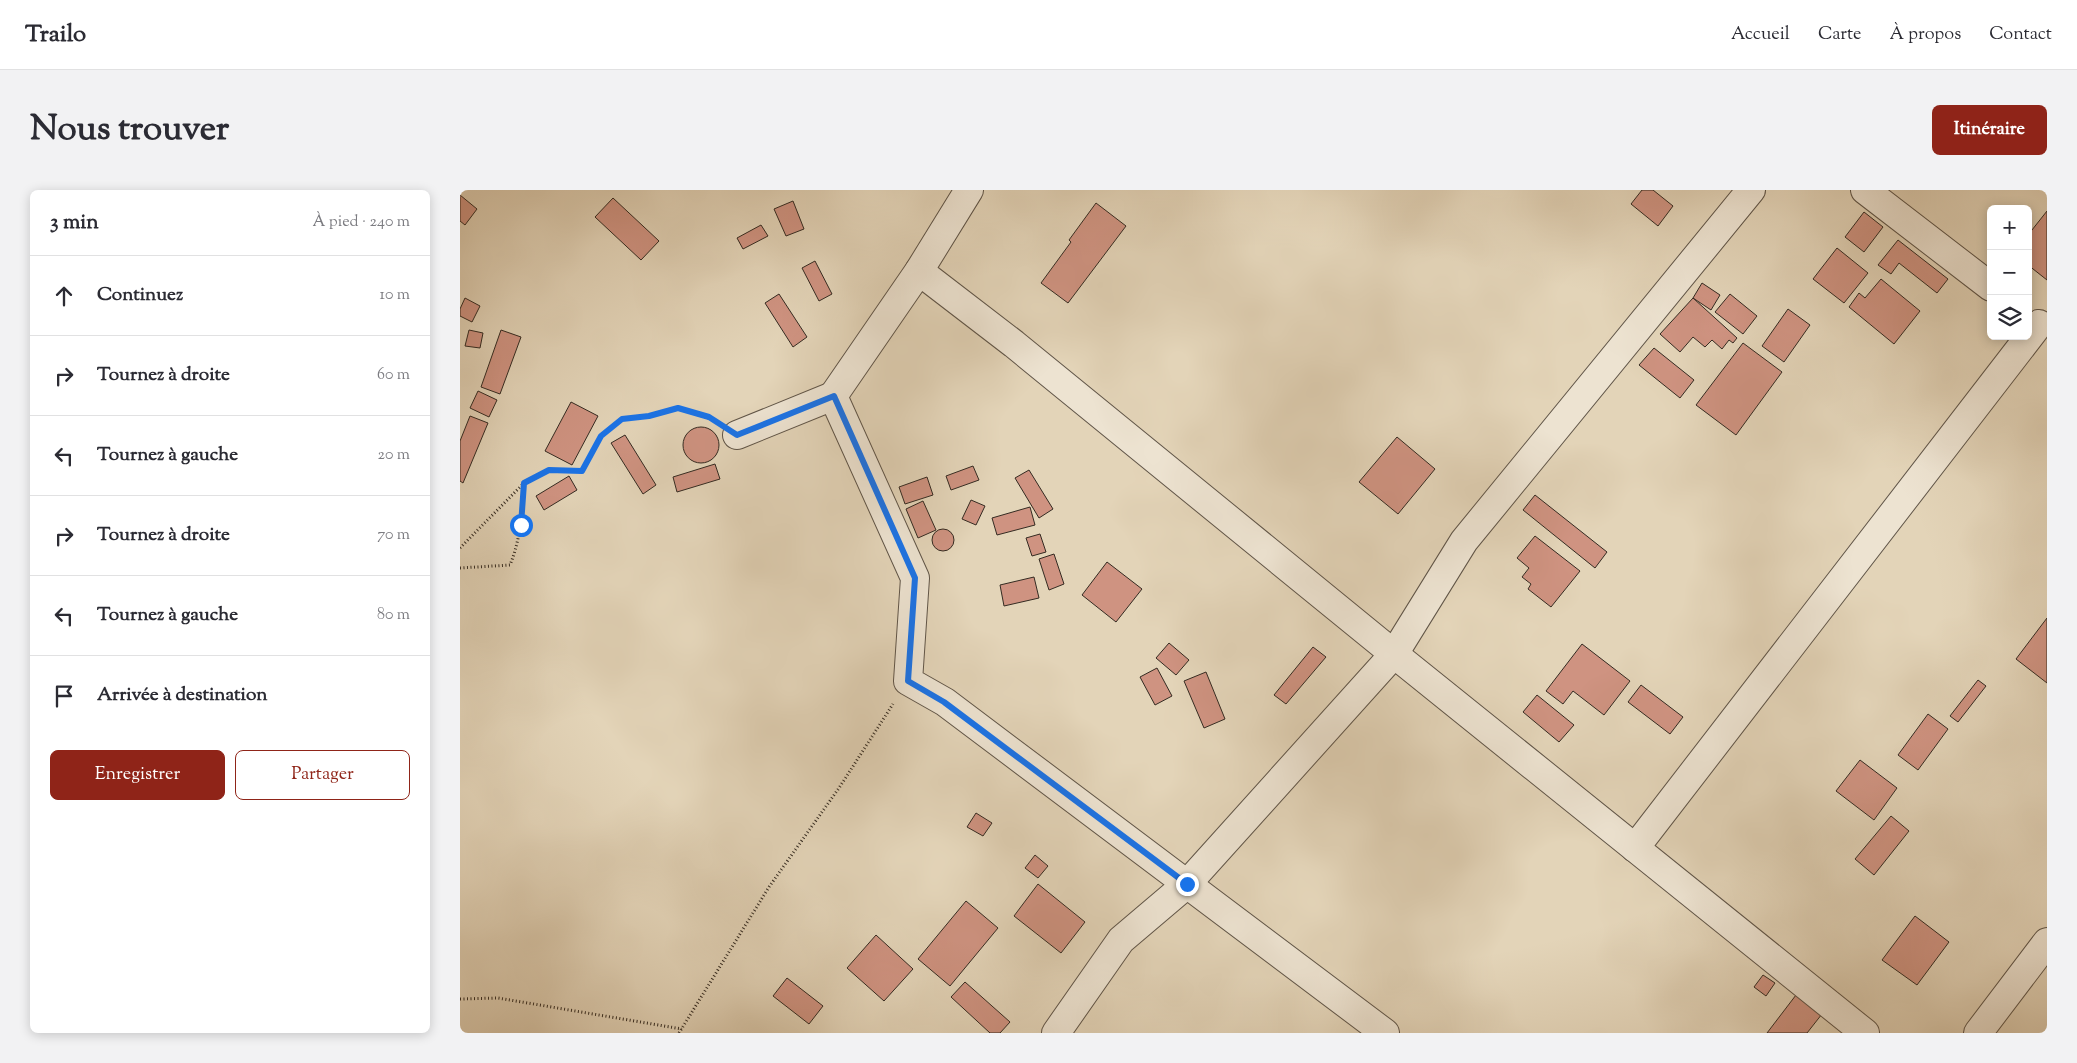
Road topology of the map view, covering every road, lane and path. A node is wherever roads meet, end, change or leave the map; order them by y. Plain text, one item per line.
1 (969, 190) edge
2 (1751, 190) edge
3 (1864, 190) edge
4 (919, 270) junction
5 (1987, 284) edge
6 (2038, 324) edge
7 (834, 396) junction
8 (737, 435) joint
9 (524, 483) junction
10 (460, 548) edge
11 (460, 568) edge
12 (1394, 654) junction
13 (908, 681) junction
14 (1635, 848) junction
15 (1187, 884) junction
16 (2047, 942) edge
17 (460, 998) edge
18 (681, 1031) edge
19 (1056, 1033) edge
20 (1385, 1033) edge
21 (1865, 1033) edge
22 (1978, 1033) edge

1 - 4 street
2 - 12 street
3 - 5 street
4 - 7 street
4 - 12 street
6 - 14 street
7 - 8 street
7 - 13 street
8 - 9 path
9 - 10 path
9 - 11 path
12 - 14 street
12 - 15 street
13 - 15 street
13 - 18 path
14 - 21 street
15 - 19 street
15 - 20 street
16 - 22 street
17 - 18 path

